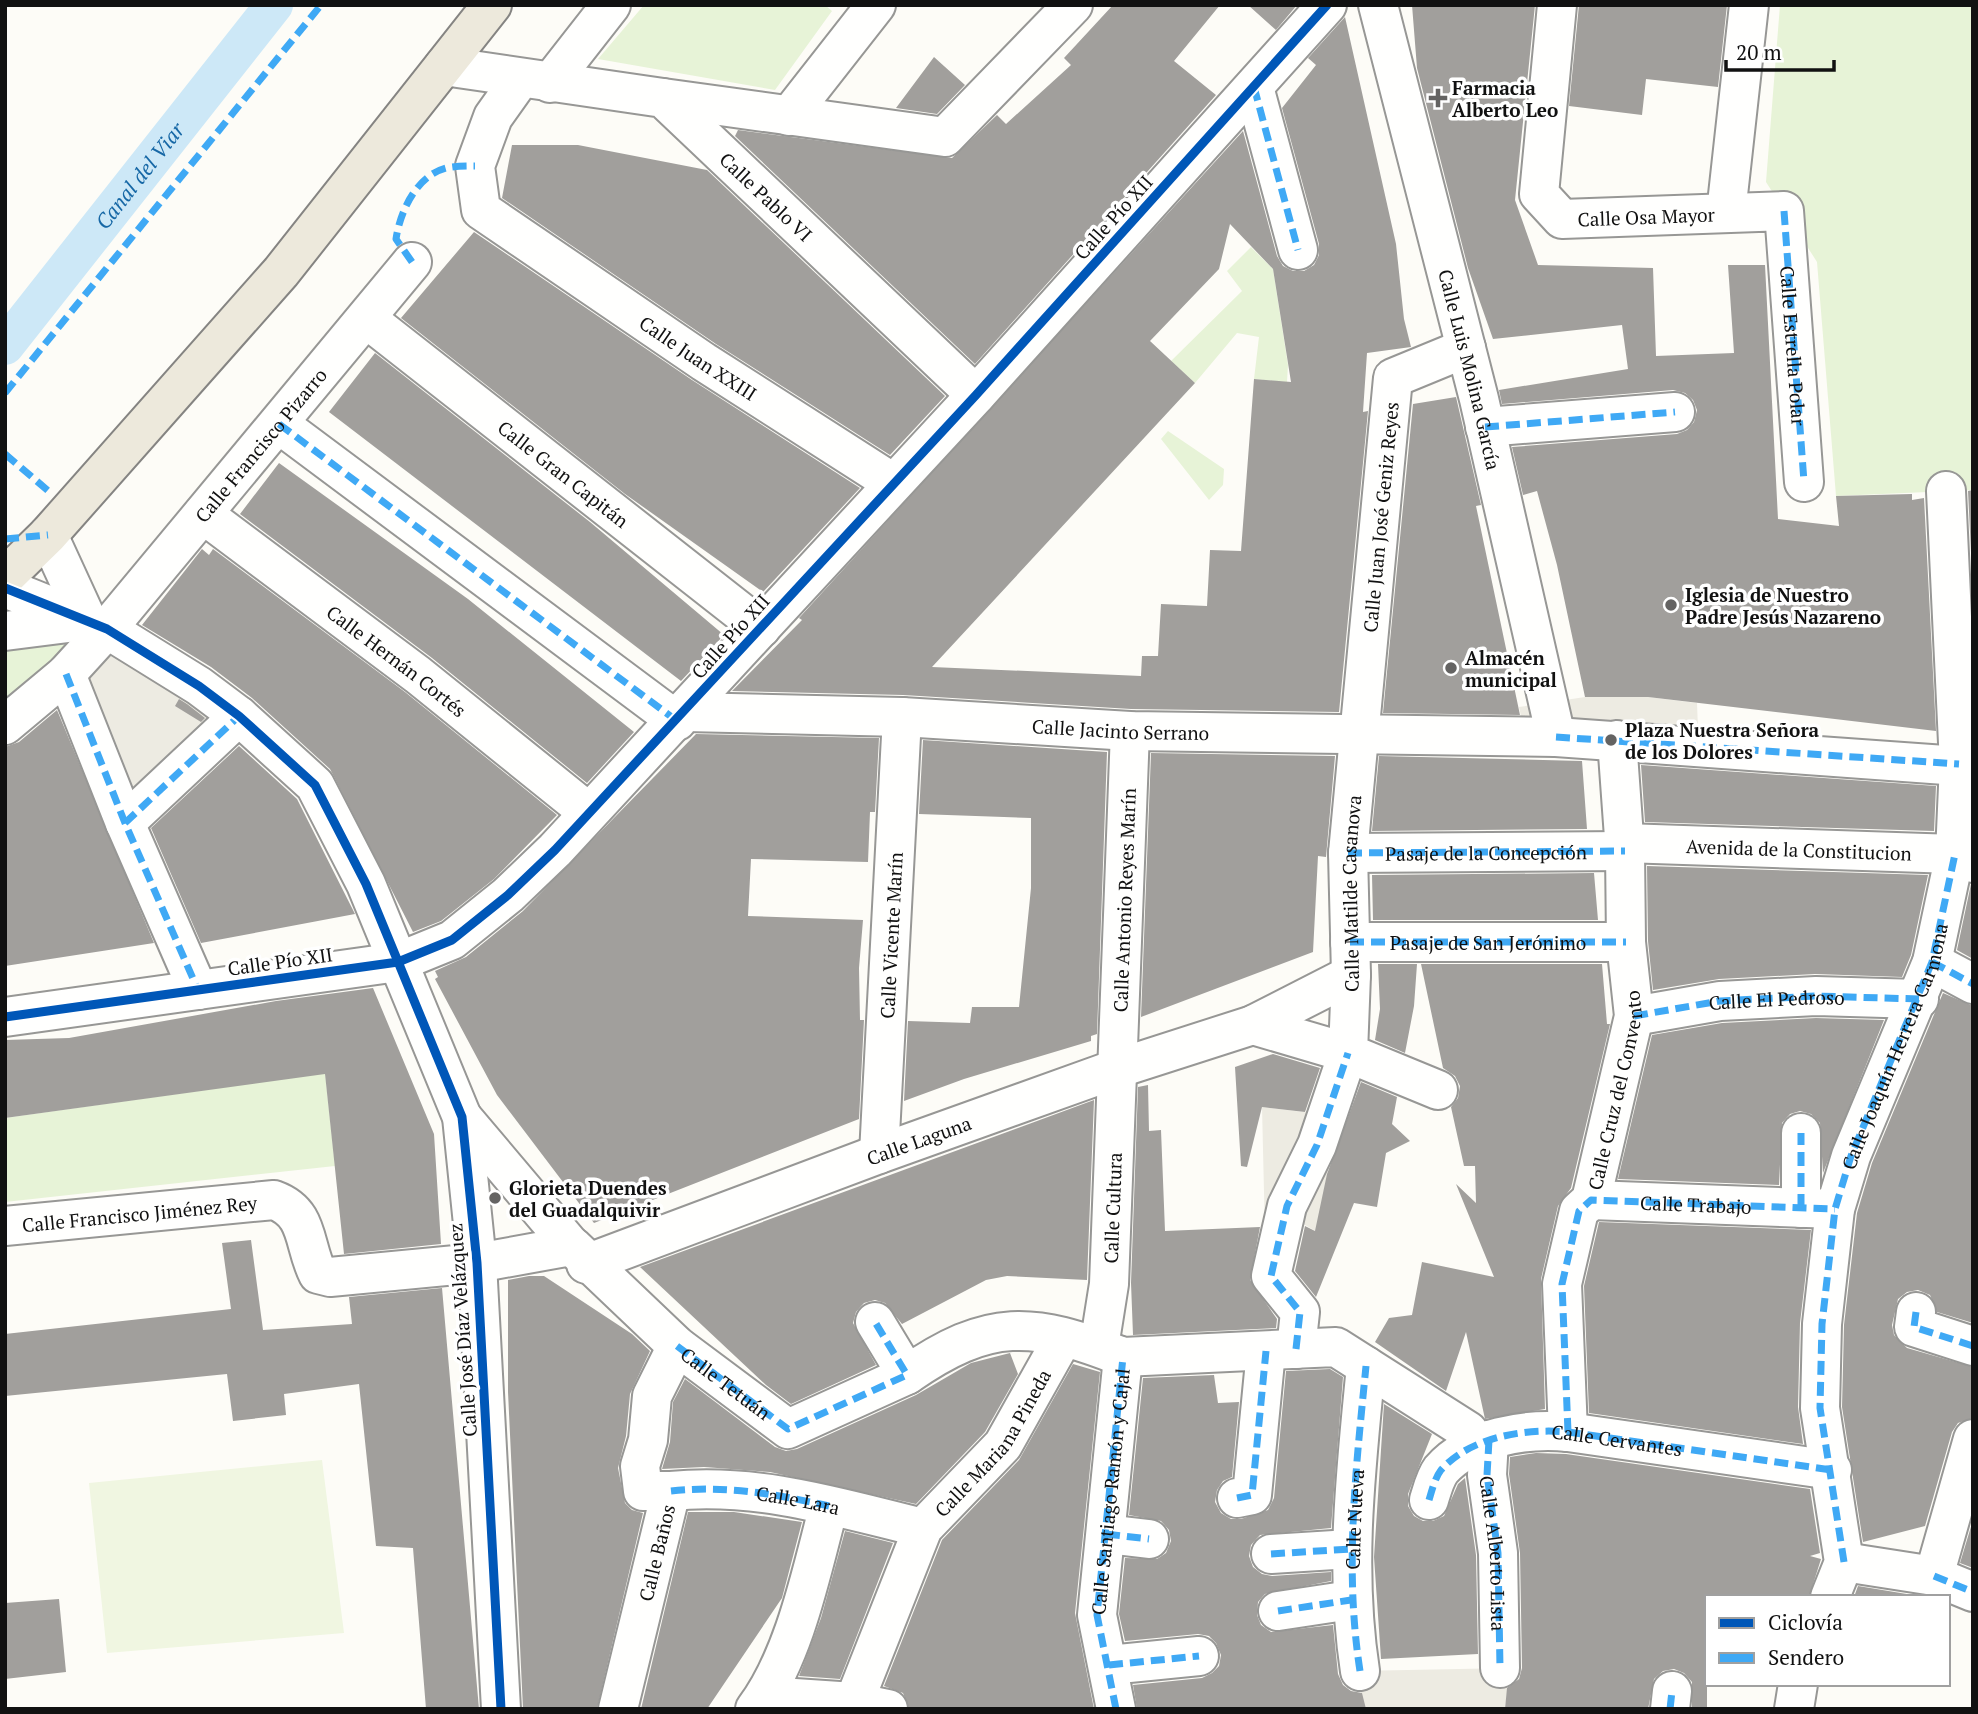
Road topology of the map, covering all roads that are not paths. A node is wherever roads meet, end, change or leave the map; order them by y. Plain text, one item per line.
1 (492, 5) edge
2 (611, 5) edge
3 (876, 5) edge
4 (1073, 5) edge
5 (1327, 5) edge
6 (1378, 5) edge
7 (1557, 5) edge
8 (1749, 5) edge
9 (444, 66) junction
10 (535, 81) junction
11 (1254, 87) junction
12 (663, 98) junction
13 (789, 116) junction
14 (1784, 211) joint
15 (1726, 213) junction
16 (1298, 250) dead end
17 (412, 262) dead end
18 (367, 318) junction
19 (1466, 348) junction
20 (976, 395) junction
21 (1675, 412) dead end
22 (279, 424) junction
23 (1485, 427) junction
24 (1804, 482) dead end
25 (893, 483) junction
26 (1946, 491) dead end
27 (203, 514) junction
28 (48, 535) junction
29 (5, 578) edge
30 (5, 588) edge
31 (97, 625) junction
32 (761, 628) junction
33 (5, 631) edge
34 (66, 674) junction
35 (239, 716) junction
36 (681, 716) junction
37 (902, 717) junction
38 (5, 725) edge
39 (1130, 731) junction
40 (1361, 734) junction
41 (1556, 737) junction
42 (1617, 740) junction
43 (1966, 766) edge
44 (588, 813) junction
45 (125, 823) junction
46 (1625, 847) junction
47 (1348, 853) junction
48 (1964, 859) edge
49 (1626, 942) junction
50 (1351, 959) junction
51 (398, 962) junction
52 (1932, 962) junction
53 (1973, 984) edge
54 (198, 990) junction
55 (1919, 999) junction
56 (1634, 1016) junction
57 (5, 1017) edge
58 (1253, 1025) junction
59 (1348, 1053) junction
60 (1116, 1069) junction
61 (1438, 1090) dead end
62 (462, 1117) junction
63 (1801, 1133) dead end
64 (879, 1154) junction
65 (1591, 1199) junction
66 (1818, 1208) junction
67 (5, 1226) edge
68 (579, 1255) junction
69 (477, 1262) junction
70 (1916, 1312) dead end
71 (875, 1322) dead end
72 (677, 1346) junction
73 (1973, 1346) edge
74 (1095, 1347) junction
75 (1281, 1350) junction
76 (1366, 1366) junction
77 (907, 1375) junction
78 (1567, 1432) junction
79 (1479, 1435) junction
80 (1973, 1439) edge
81 (1832, 1470) junction
82 (671, 1491) junction
83 (1237, 1498) dead end
84 (1429, 1500) dead end
85 (829, 1506) junction
86 (923, 1528) junction
87 (1106, 1534) junction
88 (1149, 1539) dead end
89 (1350, 1549) junction
90 (1271, 1554) dead end
91 (1844, 1562) junction
92 (1934, 1576) junction
93 (1973, 1592) edge
94 (1831, 1595) edge
95 (1351, 1600) junction
96 (1278, 1611) dead end
97 (1199, 1656) dead end
98 (1109, 1665) junction
99 (1500, 1668) dead end
100 (1360, 1671) dead end
101 (1798, 1686) edge
102 (760, 1702) edge
103 (871, 1706) edge
104 (502, 1709) edge
105 (618, 1709) edge
106 (1116, 1709) edge
107 (1794, 1709) edge

1 - 9 main road
2 - 10 street, Calle Juan XXIII
3 - 13 street
4 - 13 street
5 - 11 street, Calle Pío XII
6 - 19 street, Calle Luis Molina García
7 - 15 street, Calle Osa Mayor
8 - 15 street
9 - 10 street
9 - 28 main road
10 - 12 street
10 - 25 street, Calle Juan XXIII
11 - 16 street
11 - 20 street, Calle Pío XII
12 - 13 street
12 - 20 street, Calle Pablo VI
14 - 15 street, Calle Osa Mayor
14 - 24 street, Calle Estrella Polar
17 - 18 street, Calle Francisco Pizarro
18 - 22 street, Calle Francisco Pizarro
18 - 32 street, Calle Gran Capitán
19 - 23 street, Calle Luis Molina García
19 - 40 street, Calle Juan José Geniz Reyes
20 - 25 street, Calle Pío XII
21 - 23 street
22 - 27 street, Calle Francisco Pizarro
22 - 36 street
23 - 41 street, Calle Luis Molina García
25 - 32 street, Calle Pío XII
26 - 43 street, Calle Joaquín Herrera Carmona
27 - 31 street, Calle Francisco Pizarro
27 - 44 street, Calle Hernán Cortés
28 - 29 main road
28 - 31 street
30 - 31 street, Calle José Díaz Velázquez
31 - 33 street
31 - 34 street, Calle Francisco Pizarro
31 - 35 street, Calle José Díaz Velázquez
32 - 36 street, Calle Pío XII
34 - 38 street, Calle Francisco Pizarro
34 - 45 street
35 - 45 street
35 - 51 street, Calle José Díaz Velázquez
36 - 37 street, Calle Jacinto Serrano
36 - 44 street, Calle Pío XII
37 - 39 street, Calle Jacinto Serrano
37 - 64 street, Calle Vicente Marín
39 - 40 street, Calle Jacinto Serrano
39 - 60 street, Calle Antonio Reyes Marín
40 - 41 street, Calle Jacinto Serrano
40 - 47 street, Calle Matilde Casanova
41 - 42 street, Calle Jacinto Serrano
42 - 43 street, Calle Jacinto Serrano
42 - 46 street, Calle Cruz del Convento
43 - 48 street, Calle Joaquín Herrera Carmona
44 - 51 street, Calle Pío XII
45 - 54 street
46 - 47 street, Pasaje de la Concepción
46 - 48 street, Avenida de la Constitucion
46 - 49 street, Calle Cruz del Convento
47 - 50 street, Calle Matilde Casanova
48 - 52 street, Calle Joaquín Herrera Carmona
49 - 50 street, Pasaje de San Jerónimo
49 - 56 street, Calle Cruz del Convento
50 - 58 street, Calle Laguna
50 - 59 street, Calle Matilde Casanova
51 - 54 street, Calle Pío XII
51 - 62 street, Calle José Díaz Velázquez
52 - 53 street
52 - 55 street, Calle Joaquín Herrera Carmona
54 - 57 street, Calle Pío XII
55 - 56 street, Calle El Pedroso
55 - 66 street, Calle Joaquín Herrera Carmona
56 - 65 street, Calle Cruz del Convento
58 - 59 street
58 - 60 street, Calle Laguna
59 - 61 street
59 - 75 street, Calle Matilde Casanova
60 - 64 street, Calle Laguna
60 - 74 street, Calle Cultura
62 - 68 street, Calle José Díaz Velázquez
62 - 69 street, Calle José Díaz Velázquez
63 - 66 street
64 - 68 street, Calle Laguna
65 - 66 street, Calle Trabajo
65 - 78 street, Calle Cruz del Convento
66 - 81 street, Calle Joaquín Herrera Carmona
67 - 69 street, Calle Francisco Jiménez Rey
68 - 69 street, Calle José Díaz Velázquez
68 - 72 street, Calle Tetuán
69 - 104 street, Calle José Díaz Velázquez
70 - 73 street
71 - 77 street
72 - 77 street, Calle Tetuán
72 - 82 street, Calle Baños
74 - 75 street
74 - 77 street, Calle Tetuán
74 - 86 street, Calle Mariana Pineda
74 - 87 street, Calle Santiago Ramón y Cajal
75 - 76 street
75 - 83 street
76 - 79 street
76 - 89 street, Calle Nueva
78 - 79 street, Calle Cervantes
78 - 81 street, Calle Cervantes
79 - 84 street, Calle Cervantes
79 - 99 street, Calle Alberto Lista
80 - 92 street
81 - 91 street, Calle Joaquín Herrera Carmona
82 - 85 street, Calle Lara
82 - 105 street, Calle Baños
85 - 86 street, Calle Lara
85 - 102 street
86 - 103 street, Calle Mariana Pineda
87 - 88 street
87 - 98 street, Calle Santiago Ramón y Cajal
89 - 90 street
89 - 95 street, Calle Nueva
91 - 92 street
91 - 94 street, Calle Joaquín Herrera Carmona
92 - 93 street
95 - 96 street
95 - 100 street, Calle Nueva
97 - 98 street
98 - 106 street, Calle Santiago Ramón y Cajal
101 - 107 street
102 - 103 street

